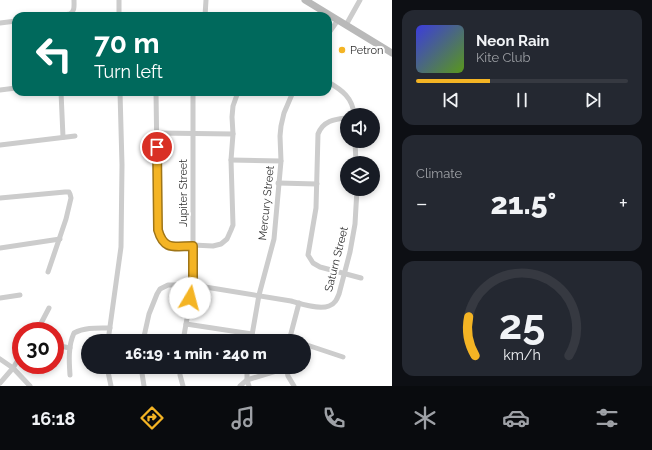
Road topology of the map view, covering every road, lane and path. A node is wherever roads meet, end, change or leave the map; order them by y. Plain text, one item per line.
1 (74, 0) edge
2 (119, 0) edge
3 (206, 0) edge
4 (305, 0) edge
5 (360, 0) edge
6 (73, 12) edge
7 (119, 12) edge
8 (205, 12) edge
9 (325, 12) edge
10 (332, 16) edge
11 (338, 20) junction
12 (12, 22) edge
13 (0, 23) edge
14 (346, 24) junction
15 (332, 28) edge
16 (392, 52) edge
17 (332, 85) edge
18 (12, 88) edge
19 (0, 90) edge
20 (60, 96) edge
21 (120, 96) edge
22 (156, 96) edge
23 (193, 96) edge
24 (237, 96) edge
25 (291, 96) edge
26 (353, 108) edge
27 (340, 118) edge
28 (157, 133) junction
29 (193, 133) junction
30 (233, 134) junction
31 (75, 136) dead end
32 (63, 137) junction
33 (0, 145) edge
34 (231, 160) junction
35 (281, 161) junction
36 (278, 183) junction
37 (317, 184) junction
38 (357, 196) edge
39 (0, 198) edge
40 (60, 239) junction
41 (193, 246) junction
42 (0, 248) edge
43 (48, 272) dead end
44 (344, 274) junction
45 (361, 278) dead end
46 (193, 286) junction
47 (20, 295) dead end
48 (259, 295) junction
49 (0, 298) edge
50 (299, 303) junction
51 (48, 308) dead end
52 (41, 322) edge
53 (186, 324) junction
54 (110, 328) junction
55 (109, 334) edge
56 (145, 334) edge
57 (184, 334) edge
58 (252, 334) joint
59 (292, 334) edge
60 (311, 346) edge
61 (64, 347) edge
62 (70, 348) junction
63 (343, 357) dead end
64 (0, 359) edge
65 (12, 367) edge
66 (12, 369) edge
67 (19, 374) edge
68 (109, 374) edge
69 (142, 374) edge
70 (180, 374) edge
71 (247, 374) edge
72 (265, 374) edge
73 (288, 374) edge
74 (70, 375) dead end
75 (247, 380) junction
76 (0, 383) edge
77 (29, 385) edge
78 (111, 386) edge
79 (144, 386) edge
80 (183, 386) edge
81 (240, 386) edge
82 (250, 386) edge
83 (294, 386) edge

1 - 6 street
2 - 7 street
3 - 8 street
4 - 9 main road
5 - 14 street
10 - 11 main road
11 - 14 main road
11 - 15 street
12 - 13 street
14 - 16 main road
17 - 26 street
18 - 19 street
20 - 32 street
21 - 54 street
22 - 28 street
23 - 29 street, Jupiter Street
24 - 30 street
25 - 35 street, Mercury Street
27 - 37 street
28 - 29 street
28 - 41 street
29 - 30 street
29 - 41 street, Jupiter Street
30 - 34 street
31 - 32 street
32 - 33 street
34 - 35 street
34 - 41 street
35 - 36 street, Mercury Street
36 - 37 street
36 - 48 street, Mercury Street
37 - 44 street
38 - 44 street, Saturn Street
39 - 40 street
40 - 42 street
40 - 43 street
41 - 46 street, Jupiter Street
44 - 45 street
44 - 50 street, Saturn Street
46 - 48 street, Saturn Street
46 - 53 street, Jupiter Street
46 - 56 street, Saturn Street
47 - 49 street
48 - 50 street, Saturn Street
48 - 58 street, Mercury Street
50 - 59 street
51 - 52 street
53 - 57 street, Jupiter Street
53 - 58 street
54 - 55 street
54 - 62 street
60 - 63 street
61 - 62 street
62 - 74 street
64 - 65 street
66 - 76 street
67 - 77 street
68 - 78 street
69 - 79 street
70 - 80 street
71 - 75 street
72 - 75 street
73 - 83 street
75 - 81 street
75 - 82 street

